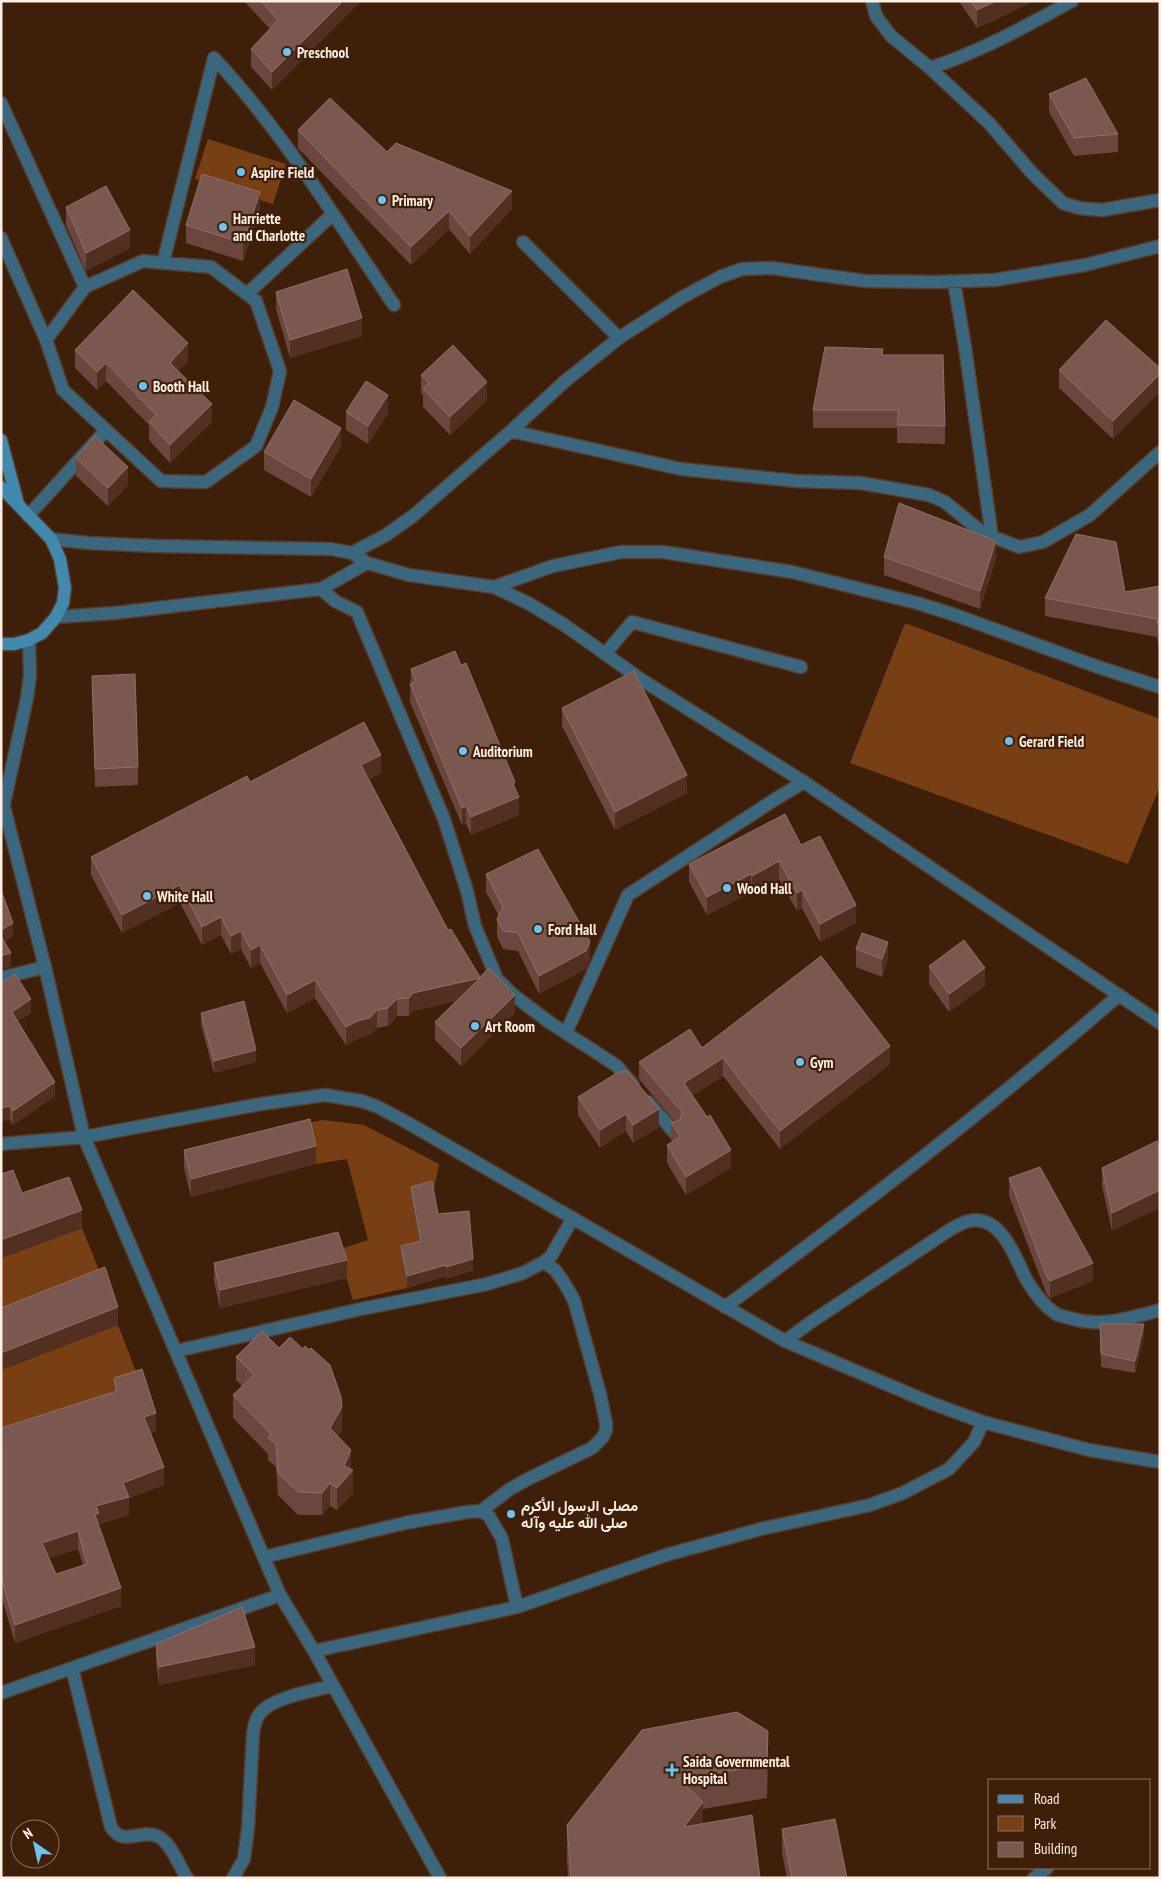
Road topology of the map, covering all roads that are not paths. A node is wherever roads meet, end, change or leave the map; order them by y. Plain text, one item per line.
1 (872, 1) edge
2 (1072, 1) edge
3 (930, 68) junction
4 (1, 103) edge
5 (1160, 200) edge
6 (333, 214) junction
7 (1, 238) edge
8 (523, 242) dead end
9 (1160, 246) edge
10 (163, 262) junction
11 (954, 282) junction
12 (85, 287) junction
13 (247, 294) junction
14 (394, 304) dead end
15 (619, 338) junction
16 (46, 340) junction
17 (106, 430) junction
18 (511, 431) junction
19 (1, 440) edge
20 (1160, 452) edge
21 (1, 488) edge
22 (19, 507) junction
23 (28, 516) junction
24 (992, 537) junction
25 (51, 539) junction
26 (352, 553) junction
27 (367, 563) junction
28 (494, 587) junction
29 (321, 589) junction
30 (56, 617) junction
31 (29, 640) junction
32 (1, 644) edge
33 (605, 654) junction
34 (801, 667) dead end
35 (1160, 687) edge
36 (804, 782) junction
37 (3, 799) edge
38 (45, 967) junction
39 (1, 978) edge
40 (1119, 995) junction
41 (1160, 1022) edge
42 (566, 1033) junction
43 (674, 1132) edge
44 (84, 1137) junction
45 (1, 1144) edge
46 (573, 1218) junction
47 (544, 1262) junction
48 (725, 1307) junction
49 (1160, 1310) edge
50 (785, 1341) junction
51 (176, 1351) junction
52 (983, 1422) junction
53 (1160, 1462) edge
54 (481, 1510) junction
55 (264, 1557) junction
56 (280, 1595) junction
57 (516, 1607) junction
58 (314, 1651) junction
59 (72, 1668) junction
60 (333, 1686) junction
61 (1, 1693) edge
62 (1046, 1869) edge
63 (187, 1878) edge
64 (233, 1878) edge
65 (440, 1878) edge
66 (1034, 1878) edge

1 - 3 street
2 - 3 street
3 - 5 street
4 - 12 street
6 - 10 street
6 - 13 street
6 - 14 street
7 - 16 street
8 - 15 street
9 - 11 street
10 - 12 street
10 - 13 street
11 - 15 street
11 - 24 street
12 - 16 street
13 - 17 street
15 - 18 street
16 - 17 street
17 - 23 street
18 - 24 street
18 - 26 street
19 - 22 main road
20 - 24 street
21 - 22 main road
22 - 23 main road
23 - 25 main road
25 - 26 street
25 - 30 main road
26 - 27 street
27 - 28 street
27 - 29 street
28 - 33 street
28 - 35 street
29 - 30 street
29 - 42 street
30 - 31 main road
31 - 32 main road
31 - 37 street
33 - 34 street
33 - 36 street
36 - 40 street
36 - 42 street
37 - 38 street
38 - 39 street
38 - 44 street
40 - 41 street
40 - 48 street
42 - 43 street
44 - 45 street
44 - 46 street
44 - 51 street
46 - 47 street
46 - 48 street
47 - 51 street
47 - 54 street
48 - 50 street
49 - 50 street
50 - 52 street
51 - 55 street
52 - 53 street
52 - 57 street
54 - 55 street
54 - 57 street
55 - 56 street
56 - 58 street
56 - 59 street
57 - 58 street
58 - 60 street
59 - 61 street
59 - 63 street
60 - 64 street
60 - 65 street
62 - 66 street

